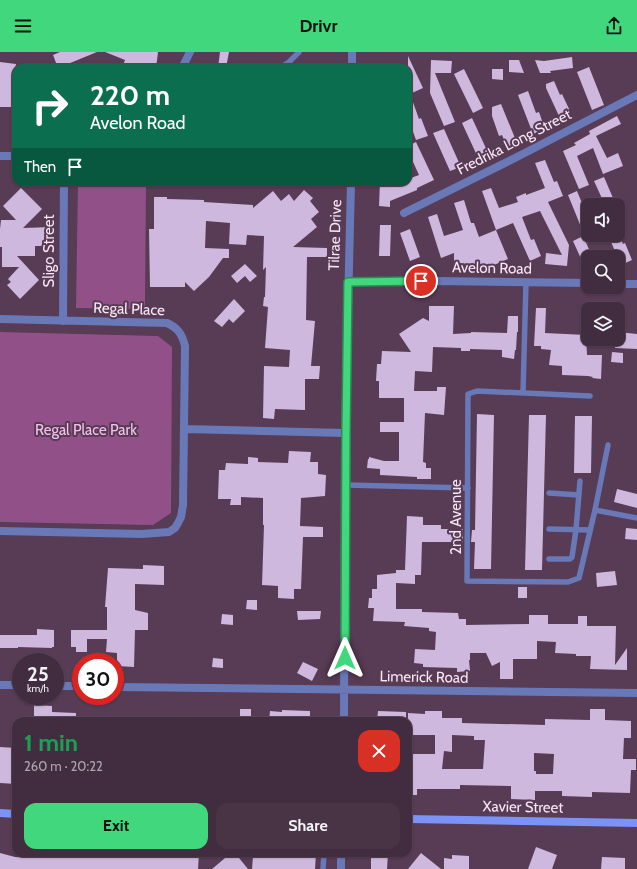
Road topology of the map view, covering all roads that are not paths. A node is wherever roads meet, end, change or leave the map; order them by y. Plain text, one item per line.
1 (190, 52) edge
2 (299, 52) edge
3 (352, 52) edge
4 (184, 64) edge
5 (286, 64) edge
6 (352, 64) edge
7 (637, 95) edge
8 (0, 156) edge
9 (12, 156) edge
10 (64, 186) edge
11 (351, 186) edge
12 (404, 213) dead end
13 (348, 282) junction
14 (526, 282) junction
15 (581, 284) edge
16 (625, 284) edge
17 (637, 284) edge
18 (0, 319) edge
19 (63, 321) junction
20 (523, 393) junction
21 (590, 396) dead end
22 (185, 429) junction
23 (346, 433) junction
24 (608, 445) dead end
25 (580, 481) dead end
26 (346, 485) junction
27 (468, 488) junction
28 (549, 493) dead end
29 (579, 495) junction
30 (595, 510) junction
31 (637, 518) edge
32 (549, 529) dead end
33 (576, 530) junction
34 (590, 530) junction
35 (0, 531) edge
36 (549, 559) dead end
37 (0, 684) edge
38 (12, 685) edge
39 (124, 687) edge
40 (344, 690) junction
41 (637, 693) edge
42 (344, 717) edge
43 (0, 813) edge
44 (12, 814) edge
45 (412, 819) edge
46 (637, 823) edge
47 (324, 857) edge
48 (341, 857) edge
49 (323, 869) edge
50 (341, 869) edge

1 - 4 street
2 - 5 lane
3 - 6 street
7 - 12 street, Fredrika Long Street
8 - 9 street
10 - 19 street, Sligo Street
11 - 13 street, Tilrae Drive
13 - 14 street, Avelon Road
13 - 23 street, Tilrae Drive
14 - 15 street, Avelon Road
14 - 20 lane
16 - 17 street
18 - 19 street, Regal Place
19 - 22 street, Regal Place
20 - 21 lane, 2nd Avenue
20 - 27 lane, 2nd Avenue
22 - 23 street
22 - 35 street, Regal Place
23 - 26 street, Tilrae Drive
24 - 30 lane, 2nd Avenue
25 - 29 lane
26 - 27 lane
26 - 40 street, Tilrae Drive
27 - 34 lane, 2nd Avenue
28 - 29 lane
29 - 33 lane
30 - 31 lane
30 - 34 lane, 2nd Avenue
32 - 33 lane
33 - 34 lane
33 - 36 lane
37 - 38 street
39 - 40 street, Limerick Road
40 - 41 street, Limerick Road
40 - 42 street, Tilrae Drive
43 - 44 main road
45 - 46 main road, Xavier Street
47 - 49 lane
48 - 50 street

